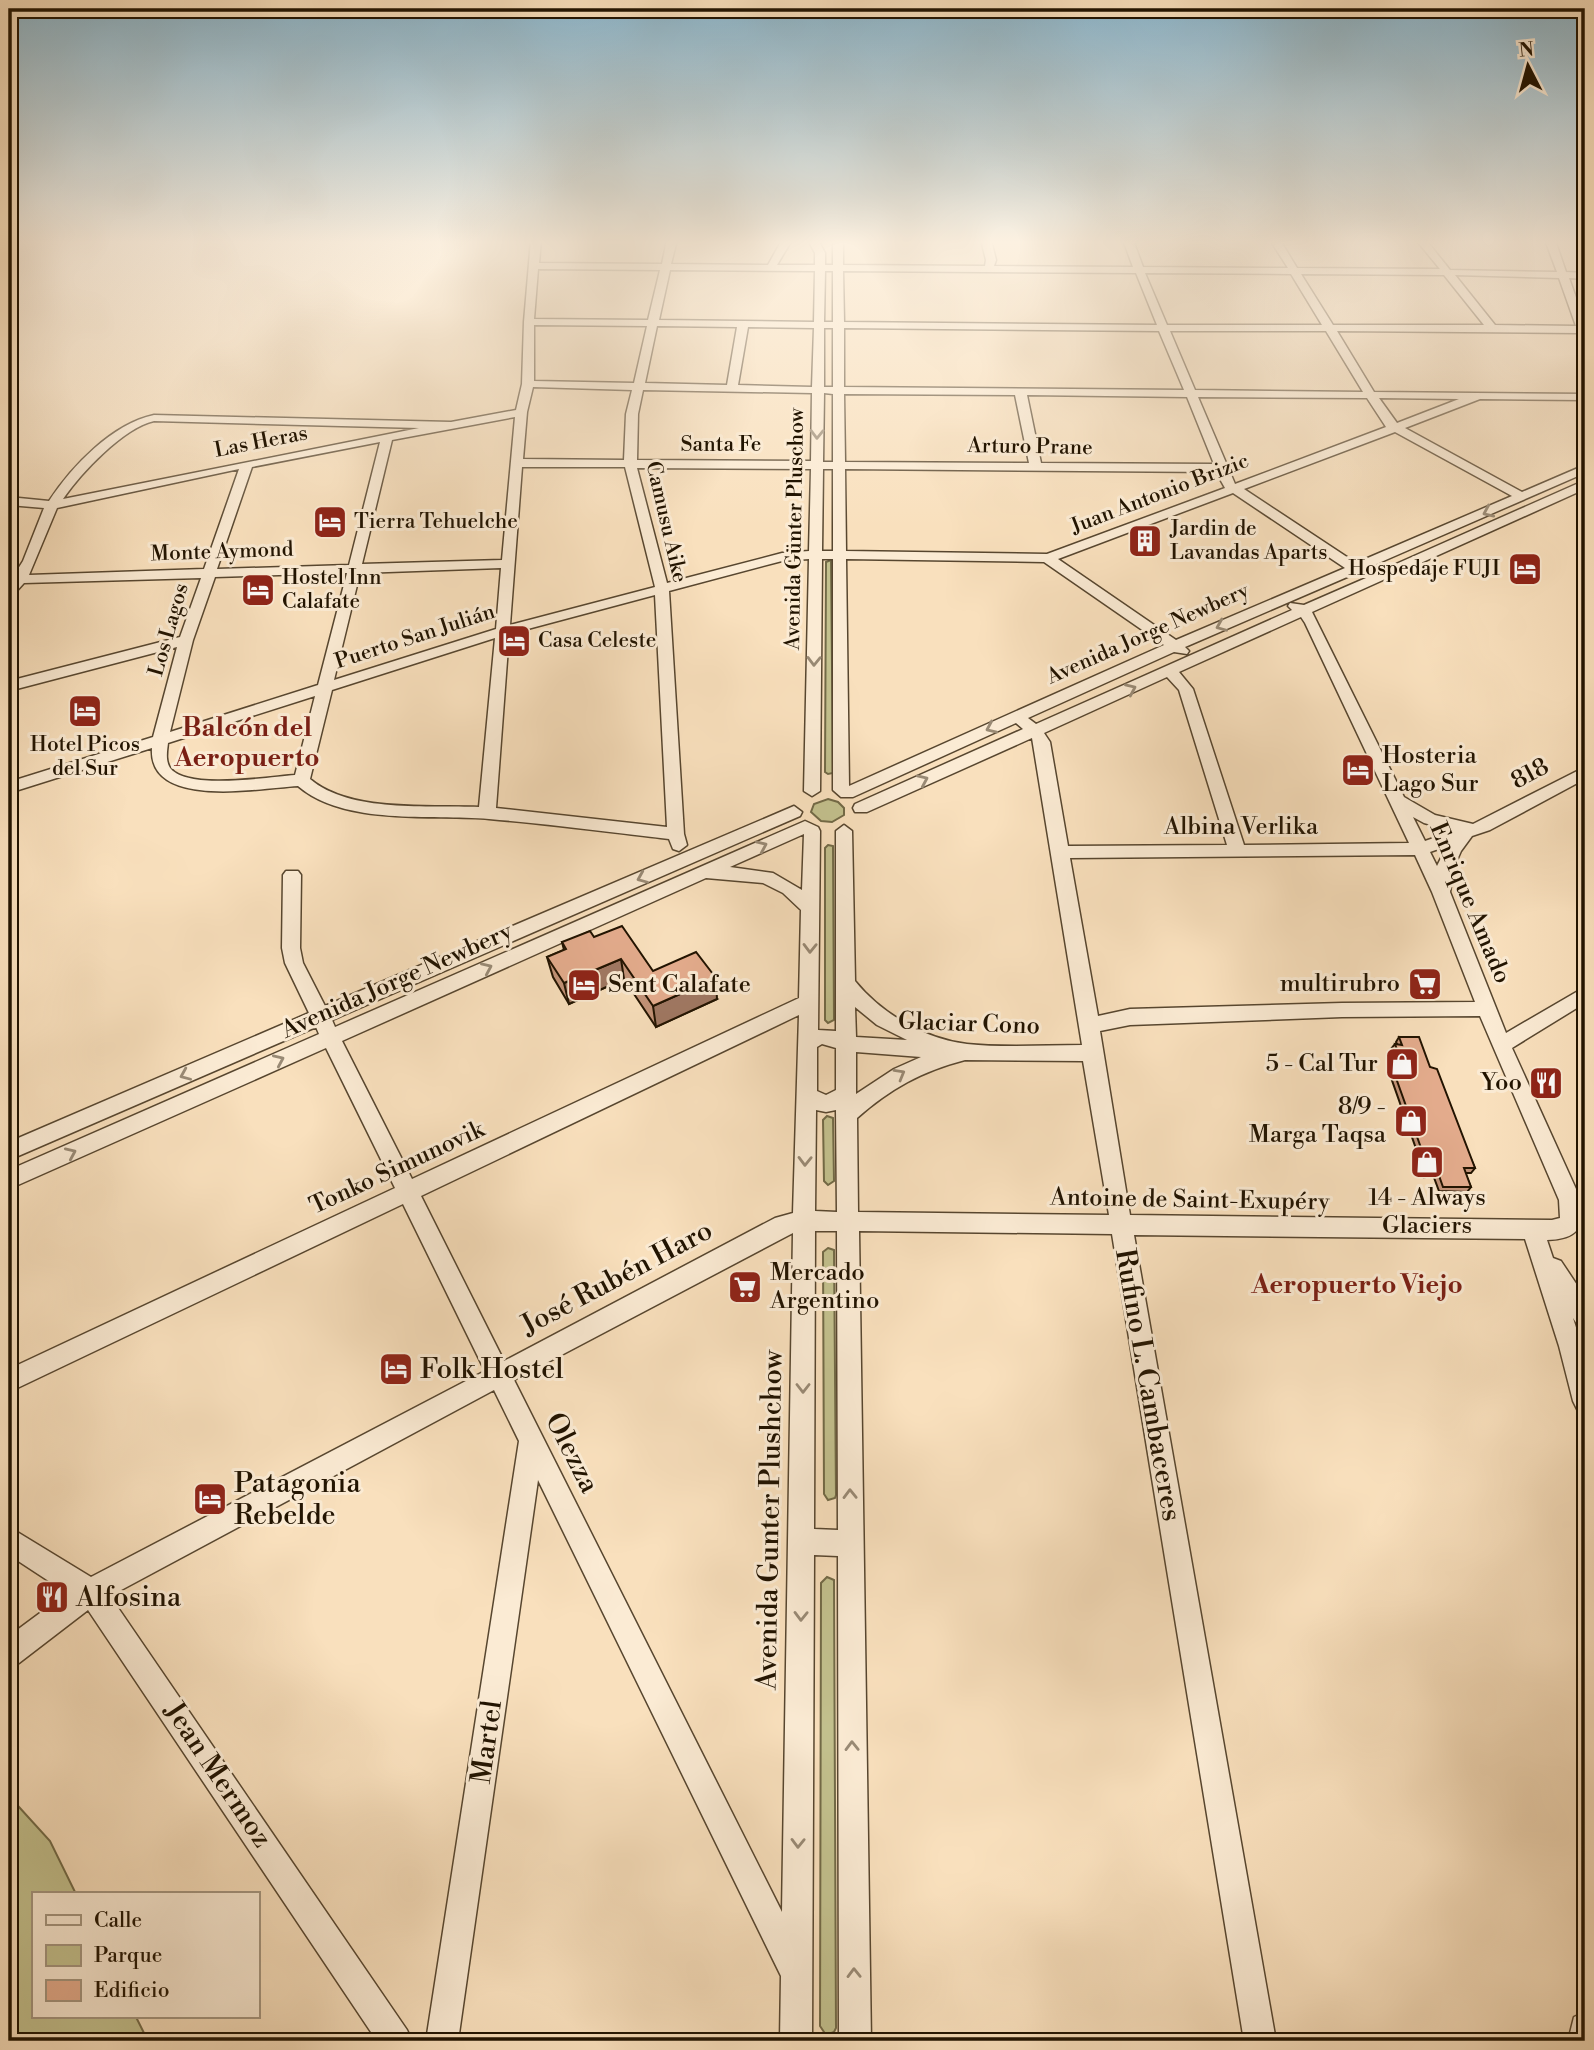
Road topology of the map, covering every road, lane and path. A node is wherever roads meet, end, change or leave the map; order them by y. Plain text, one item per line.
1 (529, 336) edge
2 (651, 336) edge
3 (741, 336) edge
4 (819, 336) edge
5 (839, 336) edge
6 (1168, 336) edge
7 (1333, 336) edge
8 (528, 384) junction
9 (638, 386) junction
10 (732, 387) junction
11 (818, 390) junction
12 (840, 390) junction
13 (1020, 391) junction
14 (1192, 393) junction
15 (1368, 394) junction
16 (1480, 396) junction
17 (1585, 397) edge
18 (522, 412) junction
19 (449, 425) junction
20 (1395, 429) junction
21 (387, 437) junction
22 (517, 463) junction
23 (629, 463) junction
24 (247, 464) junction
25 (817, 465) junction
26 (839, 465) junction
27 (1036, 467) junction
28 (1219, 468) junction
29 (1585, 469) edge
30 (1585, 485) edge
31 (1231, 489) junction
32 (1522, 497) junction
33 (9, 501) edge
34 (52, 505) junction
35 (815, 555) junction
36 (840, 555) junction
37 (1047, 558) junction
38 (508, 564) junction
39 (354, 569) junction
40 (1356, 569) junction
41 (208, 573) junction
42 (20, 579) junction
43 (1373, 580) junction
44 (662, 589) junction
45 (9, 591) edge
46 (1284, 599) junction
47 (1305, 612) junction
48 (503, 631) junction
49 (186, 640) junction
50 (1175, 646) junction
51 (1195, 661) junction
52 (1170, 671) junction
53 (9, 686) edge
54 (325, 687) junction
55 (1017, 716) junction
56 (1035, 731) junction
57 (160, 740) junction
58 (1585, 772) edge
59 (302, 780) junction
60 (9, 788) edge
61 (812, 791) junction
62 (844, 792) junction
63 (1397, 801) junction
64 (861, 808) junction
65 (487, 813) junction
66 (804, 823) junction
67 (844, 831) junction
68 (1471, 831) junction
69 (676, 834) junction
70 (1420, 849) junction
71 (1238, 851) junction
72 (1061, 852) junction
73 (684, 860) junction
74 (292, 875) dead end
75 (696, 876) junction
76 (1441, 891) junction
77 (811, 909) junction
78 (845, 982) junction
79 (1585, 994) edge
80 (808, 1002) junction
81 (1487, 1009) junction
82 (1090, 1024) junction
83 (324, 1028) junction
84 (808, 1044) junction
85 (846, 1044) junction
86 (1501, 1045) junction
87 (965, 1052) junction
88 (1091, 1053) junction
89 (806, 1092) junction
90 (846, 1104) junction
91 (34, 1140) junction
92 (9, 1151) edge
93 (42, 1166) junction
94 (9, 1180) edge
95 (407, 1192) junction
96 (804, 1221) junction
97 (1579, 1221) edge
98 (847, 1222) junction
99 (1121, 1225) junction
100 (1536, 1239) junction
101 (1585, 1317) edge
102 (498, 1375) junction
103 (9, 1381) edge
104 (1585, 1401) edge
105 (531, 1442) junction
106 (9, 1540) edge
107 (802, 1542) junction
108 (850, 1543) junction
109 (90, 1592) junction
110 (9, 1653) edge
111 (797, 1975) junction
112 (1585, 2028) edge
113 (396, 2041) edge
114 (442, 2041) edge
115 (796, 2041) edge
116 (855, 2041) edge
117 (1260, 2041) edge
118 (1584, 2041) edge

1 - 8 street
2 - 9 street, Camusu Aike
3 - 10 street
4 - 11 street, Avenida Günter Pluschow
5 - 12 street, Avenida Günter Pluschow
6 - 14 street
7 - 15 street
8 - 9 street
8 - 18 street
9 - 10 street
9 - 23 street, Camusu Aike
10 - 11 street
11 - 12 street
11 -> 25 street, Avenida Günter Pluschow
12 - 13 street
12 - 26 street, Avenida Günter Pluschow
13 - 14 street
13 - 27 street
14 - 15 street
14 - 28 street
15 - 16 street
15 - 20 street
16 - 17 street
16 - 20 street, Juan Antonio Brizic
18 - 19 street, Las Heras
18 - 22 street
19 - 21 street, Las Heras
19 - 34 street
20 - 31 street, Juan Antonio Brizic
20 - 32 street
21 - 24 street, Las Heras
21 - 39 street
22 - 23 street, Santa Fe
22 - 38 street
23 - 25 street, Santa Fe
23 - 44 street, Camusu Aike
24 - 34 street, Las Heras
24 - 41 street, Los Lagos
25 - 26 street, Santa Fe
25 - 35 street, Avenida Günter Pluschow
26 - 27 street, Arturo Prane
26 - 36 street, Avenida Günter Pluschow
27 - 28 street, Arturo Prane
28 - 31 street
29 - 32 street, Avenida Jorge Newbery
30 - 43 street, Avenida Jorge Newbery
31 - 37 street, Juan Antonio Brizic
31 - 40 street
32 -> 40 street, Avenida Jorge Newbery
33 - 34 street, Las Heras
34 - 42 street
35 - 36 street, Puerto San Julián
35 - 44 street, Puerto San Julián
35 -> 61 street, Avenida Günter Pluschow
36 - 37 street, Juan Antonio Brizic
36 - 62 street, Avenida Günter Pluschow
37 - 50 street
38 - 39 street, Monte Aymond
38 - 48 street
39 - 41 street, Monte Aymond
39 - 54 street
40 - 43 street
40 - 46 street, Avenida Jorge Newbery
41 - 42 street, Monte Aymond
41 - 49 street, Los Lagos
42 - 45 street
43 - 47 street, Avenida Jorge Newbery
44 - 48 street, Puerto San Julián
44 - 69 street, Camusu Aike
46 - 47 street
46 -> 50 street, Avenida Jorge Newbery
47 - 51 street, Avenida Jorge Newbery
47 - 63 street, Enrique Amado
48 - 54 street, Puerto San Julián
48 - 65 street
49 - 53 street
49 - 57 street, Los Lagos
50 - 51 street
50 - 55 street, Avenida Jorge Newbery
51 - 52 street, Avenida Jorge Newbery
56 -> 52 street, Avenida Jorge Newbery
52 - 71 street
54 - 57 street, Puerto San Julián
54 - 59 street
55 - 56 street
55 -> 62 street, Avenida Jorge Newbery
64 -> 56 street, Avenida Jorge Newbery
56 - 72 street, Rufino L. Cambaceres
57 - 59 street, Los Lagos
57 - 60 street, Puerto San Julián
58 - 68 street, 818
59 - 65 street
61 - 62 street
61 - 66 street
62 - 64 street
63 - 68 street
63 - 70 street, Enrique Amado
64 - 67 street
65 - 69 street
66 - 67 street
66 - 73 street, Avenida Jorge Newbery
75 -> 66 street, Avenida Jorge Newbery
66 - 77 street, Avenida Gunter Plushchow
67 - 78 street
68 - 70 street, 818
68 - 76 street
69 - 73 street, Camusu Aike
70 - 71 street, Albina Verlika
70 - 76 street, Enrique Amado
71 - 72 street, Albina Verlika
72 - 82 street, Rufino L. Cambaceres
73 - 75 street, Camusu Aike
73 -> 83 street, Avenida Jorge Newbery
74 - 83 street, Olezza
75 - 77 street
83 -> 75 street, Avenida Jorge Newbery
76 - 81 street, Enrique Amado
77 -> 80 street, Avenida Gunter Plushchow
78 - 85 street
78 - 87 street
79 - 86 street
80 - 84 street, Avenida Gunter Plushchow
80 - 95 street, Tonko Simunovik
81 - 82 street
81 - 86 street, Enrique Amado
82 - 88 street, Rufino L. Cambaceres
83 -> 91 street, Avenida Jorge Newbery
93 -> 83 street, Avenida Jorge Newbery
83 - 95 street, Olezza
84 - 85 street, Glaciar Cono
84 - 89 street, Avenida Gunter Plushchow
85 - 87 street, Glaciar Cono
85 - 90 street
86 - 97 street, Enrique Amado
87 - 88 street, Glaciar Cono
90 -> 87 street
88 - 99 street, Rufino L. Cambaceres
89 - 90 street
89 -> 96 street, Avenida Gunter Plushchow
90 - 98 street
91 - 92 street, Avenida Jorge Newbery
91 - 93 street
93 - 94 street, Avenida Jorge Newbery
95 - 102 street, Olezza
95 - 103 street, Tonko Simunovik
96 - 98 street, Antoine de Saint-Exupéry
96 - 102 street, José Rubén Haro
96 -> 107 street, Avenida Gunter Plushchow
97 - 100 street, Antoine de Saint-Exupéry
98 - 99 street, Antoine de Saint-Exupéry
108 -> 98 street
99 - 100 street, Antoine de Saint-Exupéry
99 - 117 street, Rufino L. Cambaceres
100 - 101 street
100 - 104 street
102 - 105 street, Olezza
102 - 109 street, José Rubén Haro
105 - 111 street, Olezza
105 - 114 street, Martel
106 - 109 street, Jean Mermoz
107 - 108 street
107 -> 111 street, Avenida Gunter Plushchow
116 -> 108 street
109 - 110 street, José Rubén Haro
109 - 113 street, Jean Mermoz
111 - 115 street, Avenida Gunter Plushchow
112 - 118 street

